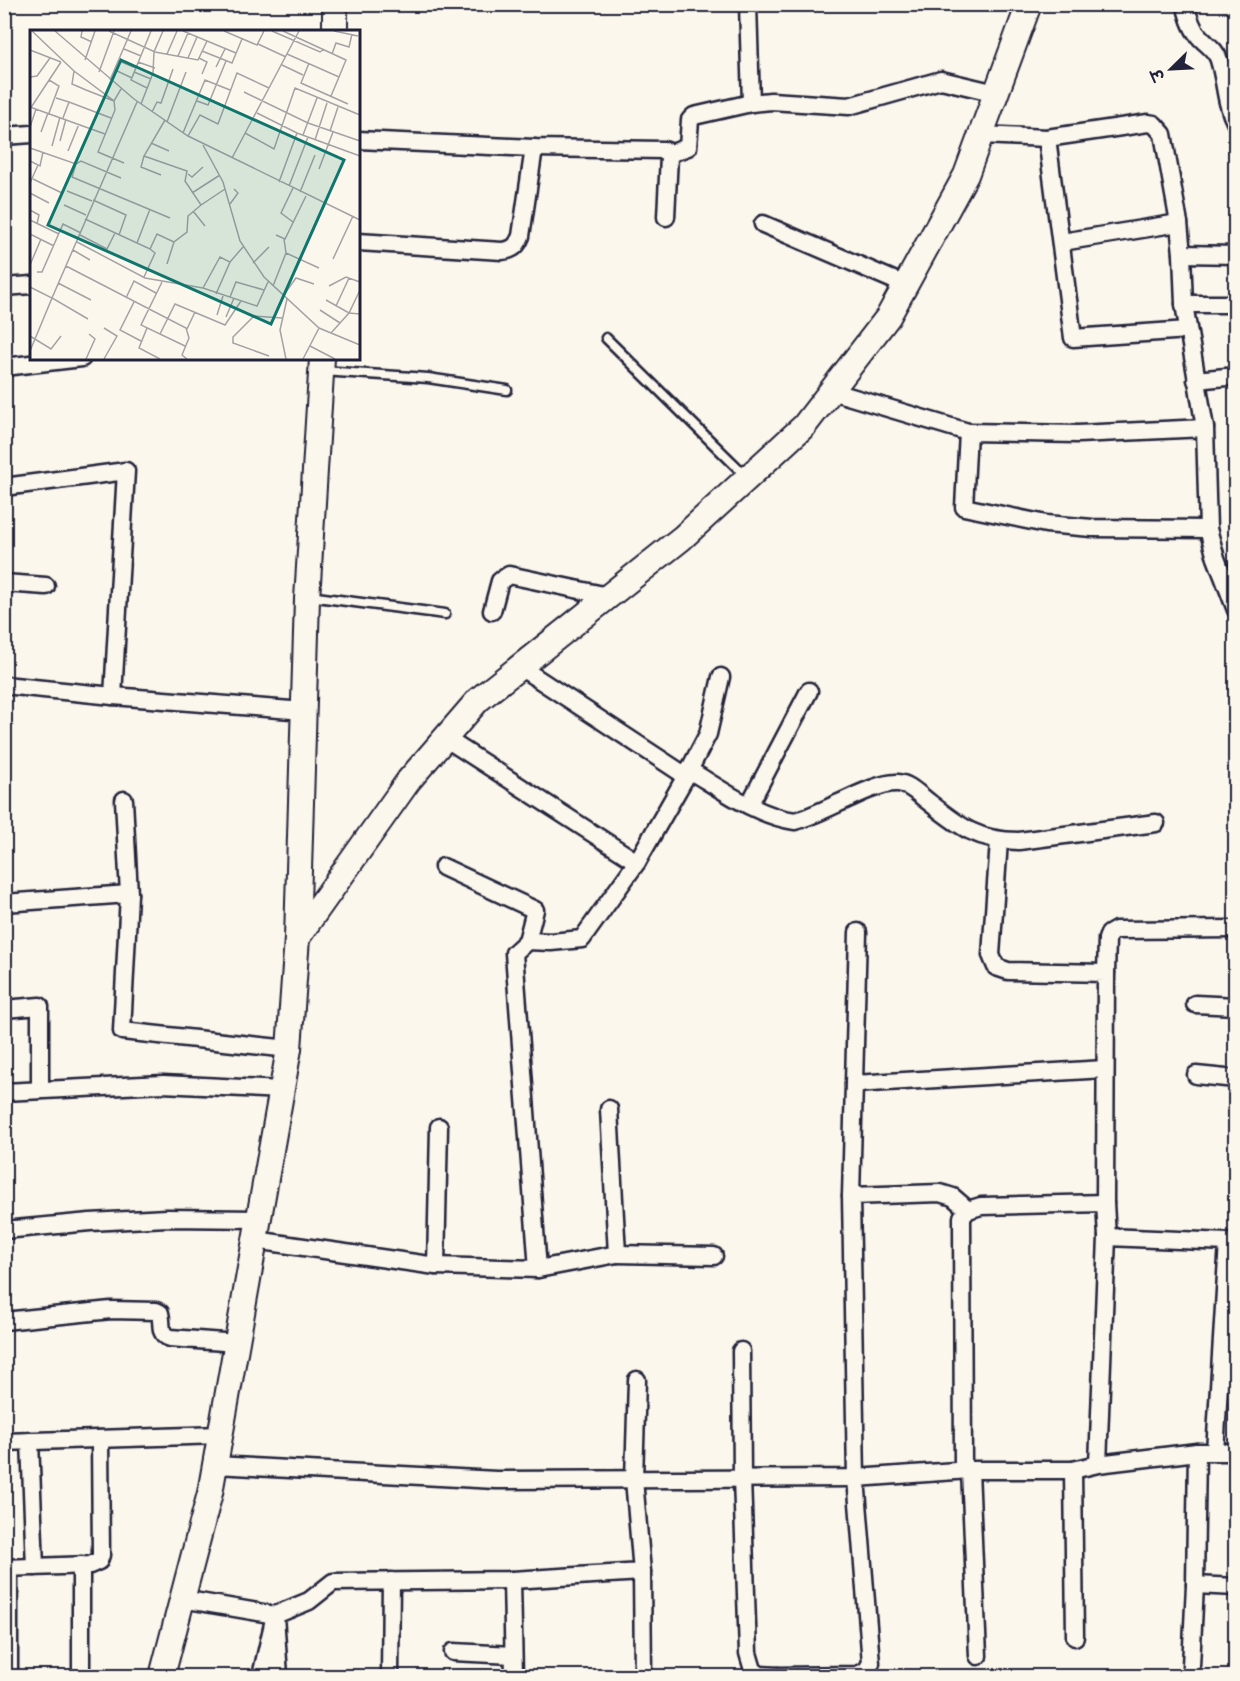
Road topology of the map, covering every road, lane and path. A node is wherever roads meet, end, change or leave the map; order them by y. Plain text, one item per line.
1 (335, 4) edge
2 (748, 4) edge
3 (1029, 4) edge
4 (1185, 4) edge
5 (335, 30) edge
6 (996, 93) junction
7 (751, 103) junction
8 (1236, 124) edge
9 (30, 134) edge
10 (981, 135) junction
11 (4, 136) edge
12 (1047, 138) junction
13 (360, 140) edge
14 (534, 148) junction
15 (669, 154) junction
16 (666, 217) dead end
17 (1179, 223) junction
18 (763, 224) dead end
19 (360, 242) edge
20 (1062, 242) junction
21 (1182, 254) junction
22 (1236, 255) edge
23 (30, 285) edge
24 (905, 285) junction
25 (4, 286) edge
26 (1184, 304) junction
27 (1236, 304) edge
28 (1188, 330) junction
29 (606, 339) dead end
30 (65, 360) edge
31 (322, 365) edge
32 (4, 367) edge
33 (1236, 376) edge
34 (1196, 380) junction
35 (507, 390) dead end
36 (831, 391) junction
37 (1205, 428) junction
38 (968, 432) junction
39 (748, 477) junction
40 (4, 487) edge
41 (1208, 529) junction
42 (4, 583) edge
43 (46, 586) dead end
44 (307, 596) junction
45 (608, 597) junction
46 (1236, 610) edge
47 (492, 611) dead end
48 (445, 614) dead end
49 (520, 667) junction
50 (722, 677) dead end
51 (4, 685) edge
52 (809, 691) dead end
53 (113, 696) junction
54 (303, 711) junction
55 (445, 738) junction
56 (687, 773) junction
57 (124, 800) dead end
58 (749, 805) junction
59 (1156, 823) dead end
60 (999, 841) junction
61 (637, 862) junction
62 (443, 867) dead end
63 (129, 894) junction
64 (4, 903) edge
65 (1236, 929) edge
66 (858, 932) dead end
67 (297, 938) junction
68 (527, 941) junction
69 (1106, 973) junction
70 (1195, 1004) dead end
71 (1236, 1006) edge
72 (4, 1009) edge
73 (289, 1049) junction
74 (1105, 1069) junction
75 (1196, 1075) dead end
76 (1236, 1079) edge
77 (854, 1084) junction
78 (40, 1090) junction
79 (281, 1090) junction
80 (4, 1092) edge
81 (609, 1109) dead end
82 (439, 1127) dead end
83 (851, 1196) junction
84 (1105, 1203) junction
85 (968, 1210) junction
86 (257, 1229) junction
87 (4, 1230) edge
88 (1107, 1237) junction
89 (617, 1254) junction
90 (714, 1256) dead end
91 (436, 1266) junction
92 (538, 1269) junction
93 (4, 1321) edge
94 (237, 1343) junction
95 (741, 1351) dead end
96 (637, 1380) dead end
97 (220, 1436) junction
98 (100, 1439) junction
99 (4, 1442) edge
100 (30, 1442) junction
101 (1197, 1452) junction
102 (1215, 1452) junction
103 (1236, 1452) edge
104 (1098, 1464) junction
105 (215, 1465) junction
106 (966, 1470) junction
107 (1073, 1470) junction
108 (742, 1478) junction
109 (856, 1478) junction
110 (634, 1479) junction
111 (81, 1565) junction
112 (35, 1567) junction
113 (7, 1568) edge
114 (642, 1572) junction
115 (512, 1580) junction
116 (392, 1581) junction
117 (1195, 1585) junction
118 (1236, 1587) edge
119 (182, 1599) junction
120 (275, 1615) junction
121 (1075, 1637) dead end
122 (453, 1652) dead end
123 (513, 1654) junction
124 (978, 1656) dead end
125 (1191, 1666) dead end
126 (778, 1676) edge
127 (9, 1677) edge
128 (81, 1677) edge
129 (162, 1677) edge
130 (261, 1677) edge
131 (279, 1677) edge
132 (390, 1677) edge
133 (514, 1677) edge
134 (643, 1677) edge

1 - 5 street
2 - 7 street
3 - 6 street
4 - 8 street
6 - 7 street
6 - 10 street
7 - 15 street
9 - 11 street
10 - 12 street
10 - 24 street
12 - 17 street
12 - 20 street
13 - 14 street
14 - 15 street
14 - 19 street
15 - 16 street
17 - 20 street
17 - 21 street
18 - 24 street
20 - 28 street
21 - 22 street
21 - 26 street
23 - 25 street
24 - 36 street
26 - 27 street
26 - 28 street
28 - 34 street
29 - 39 lane
30 - 32 street
31 - 35 lane
31 - 44 street
33 - 34 street
34 - 37 street
36 - 38 street
36 - 39 street
37 - 38 street
37 - 41 street
38 - 41 street
39 - 45 street
40 - 53 street
41 - 46 street
42 - 43 street
44 - 48 lane
44 - 54 street
45 - 47 street
45 - 49 street
49 - 55 street
49 - 56 street
50 - 56 street
51 - 53 street
52 - 58 street
53 - 54 street
54 - 67 street
55 - 61 street
55 - 67 street
56 - 58 street
56 - 61 street
57 - 63 street
58 - 60 street
59 - 60 street
60 - 69 street
61 - 68 street
62 - 68 street
63 - 64 street
63 - 73 street
65 - 69 street
66 - 77 street
67 - 73 street
68 - 92 street
69 - 74 street
70 - 71 street
72 - 78 street
73 - 79 street
74 - 77 street
74 - 84 street
75 - 76 street
77 - 83 street
78 - 79 street
78 - 80 street
79 - 86 street
81 - 89 street
82 - 91 street
83 - 85 street
83 - 109 street
84 - 85 street
84 - 88 street
85 - 106 street
86 - 87 street
86 - 91 street
86 - 94 street
88 - 102 street
88 - 104 street
89 - 90 street
89 - 92 street
91 - 92 street
93 - 94 street
94 - 97 street
95 - 108 street
96 - 110 street
97 - 98 street
97 - 105 street
98 - 100 street
98 - 111 street
99 - 100 street
100 - 112 street
101 - 102 street
101 - 104 street
101 - 117 street
102 - 103 street
104 - 107 street
105 - 110 street
105 - 119 street
106 - 107 street
106 - 109 street
106 - 124 street
107 - 121 street
108 - 109 street
108 - 110 street
108 - 126 street
109 - 126 street
110 - 114 street
111 - 112 street
111 - 128 street
112 - 113 street
113 - 127 street
114 - 115 street
114 - 134 street
115 - 116 street
115 - 123 street
116 - 120 street
116 - 132 street
117 - 118 street
117 - 125 street
119 - 120 street
119 - 129 street
120 - 130 street
120 - 131 street
122 - 123 street
123 - 133 street

